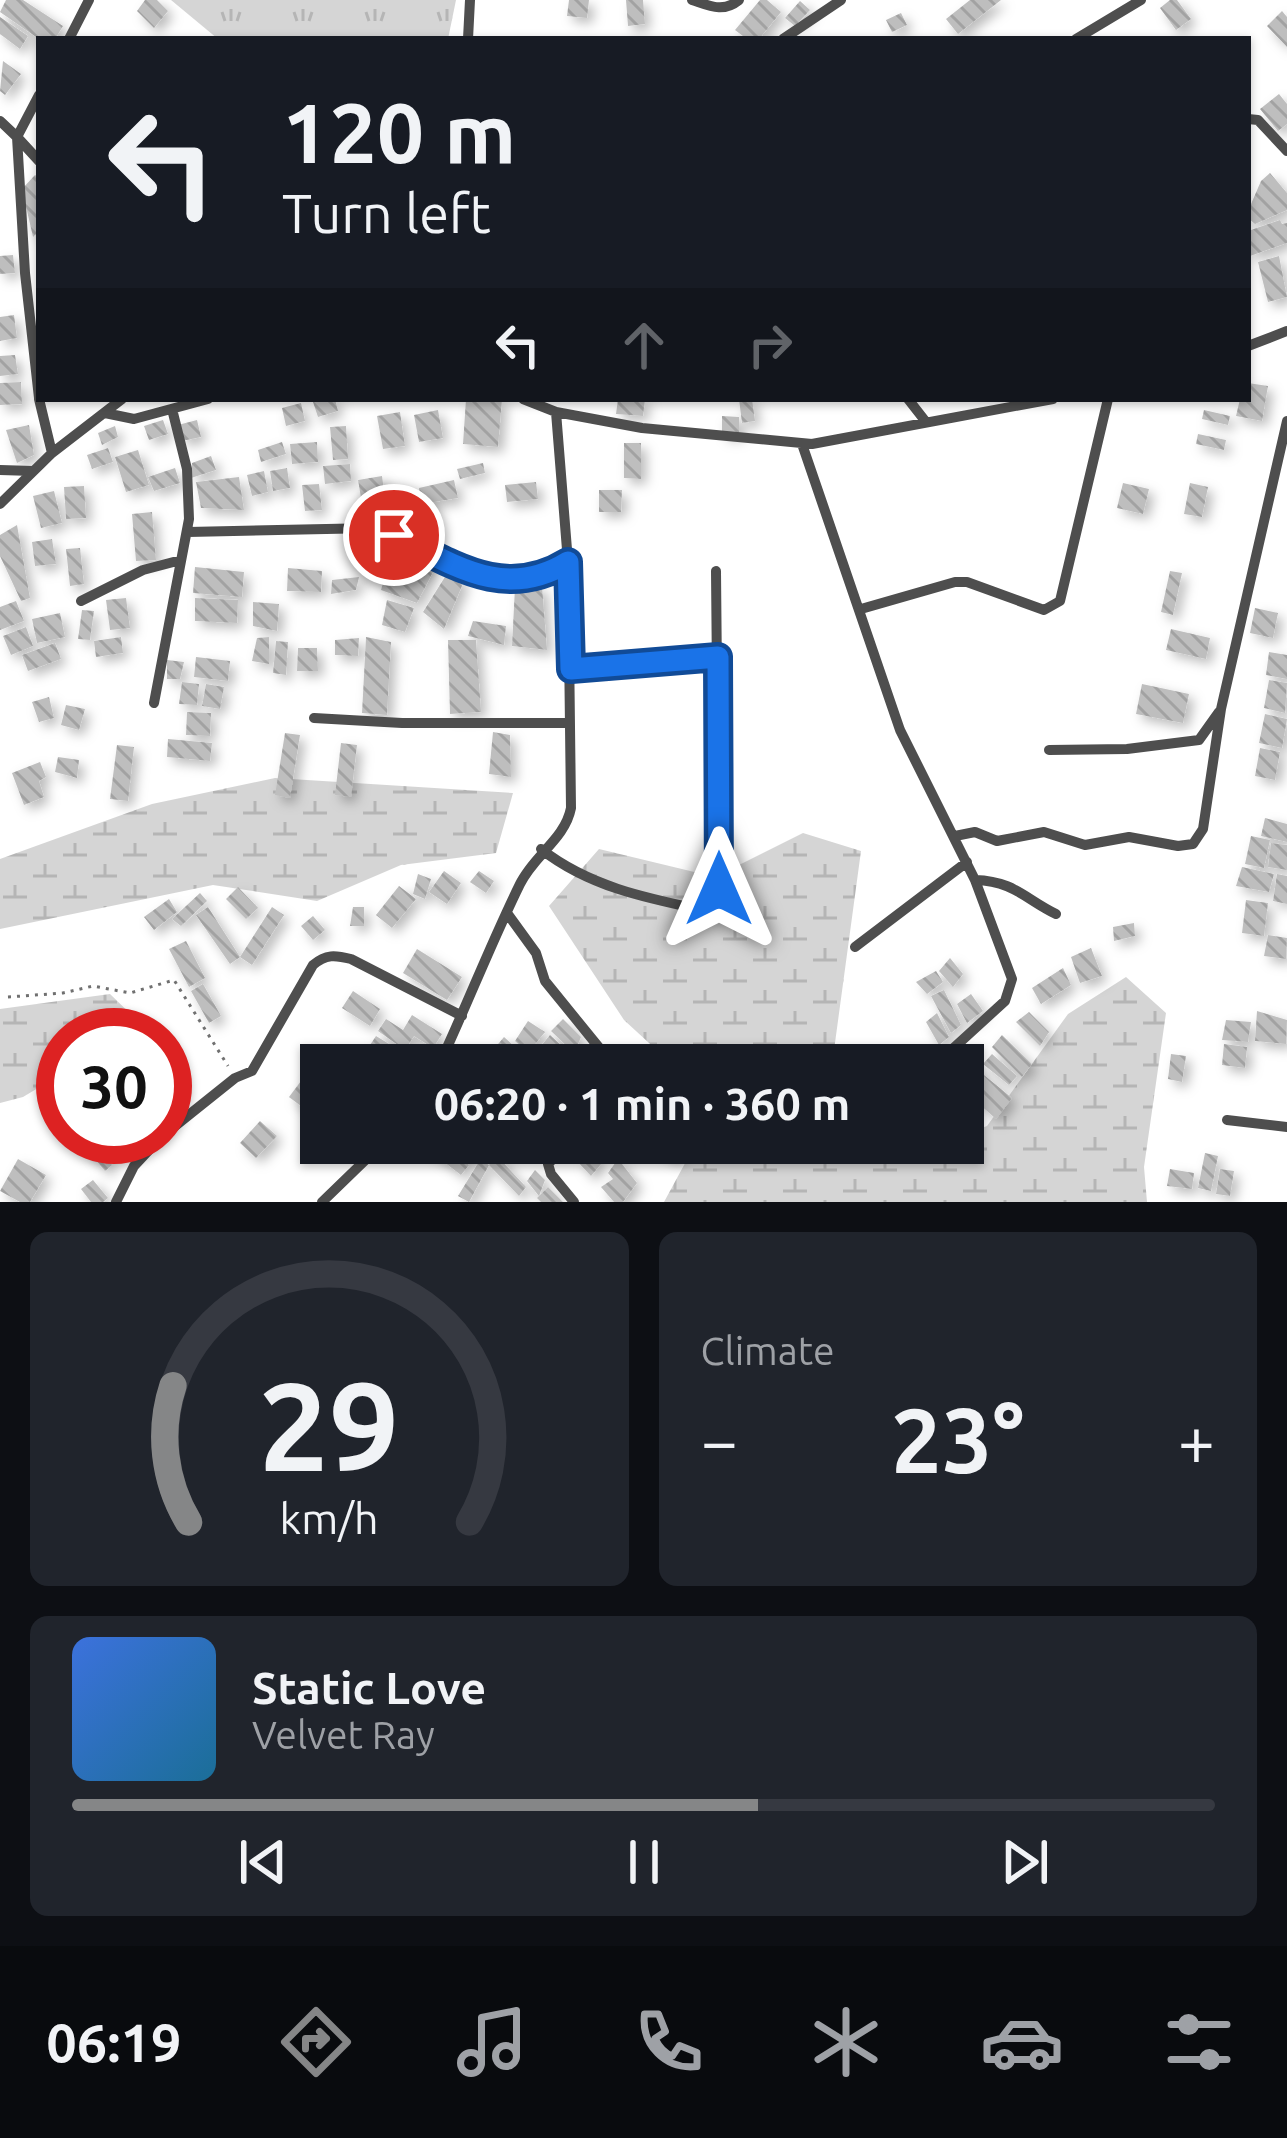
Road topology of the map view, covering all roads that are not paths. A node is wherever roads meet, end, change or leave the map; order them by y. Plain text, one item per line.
1 (89, 0) edge
2 (470, 0) edge
3 (692, 0) edge
4 (739, 0) edge
5 (842, 0) edge
6 (1141, 0) edge
7 (71, 36) edge
8 (468, 36) edge
9 (788, 36) edge
10 (1081, 36) edge
11 (36, 101) edge
12 (1251, 119) edge
13 (0, 121) edge
14 (17, 137) junction
15 (1287, 151) edge
16 (36, 158) edge
17 (1287, 331) edge
18 (1251, 345) edge
19 (36, 372) edge
20 (40, 402) edge
21 (118, 402) edge
22 (197, 402) edge
23 (531, 402) edge
24 (910, 402) edge
25 (1036, 402) edge
26 (1107, 402) edge
27 (172, 409) junction
28 (556, 412) junction
29 (105, 413) junction
30 (1287, 421) edge
31 (926, 422) junction
32 (802, 444) junction
33 (52, 453) junction
34 (0, 470) edge
35 (33, 471) junction
36 (0, 504) edge
37 (188, 532) junction
38 (181, 560) junction
39 (568, 562) junction
40 (716, 571) dead end
41 (80, 601) dead end
42 (861, 608) junction
43 (718, 657) junction
44 (571, 669) junction
45 (154, 703) dead end
46 (1221, 709) junction
47 (314, 718) dead end
48 (569, 723) junction
49 (1048, 750) dead end
50 (955, 836) junction
51 (541, 849) junction
52 (967, 862) junction
53 (975, 880) junction
54 (507, 913) junction
55 (1057, 914) dead end
56 (855, 947) dead end
57 (462, 1016) junction
58 (449, 1044) edge
59 (595, 1044) edge
60 (957, 1044) edge
61 (192, 1113) edge
62 (1227, 1120) dead end
63 (1287, 1127) edge
64 (137, 1164) edge
65 (361, 1164) edge
66 (548, 1164) edge
67 (116, 1202) edge
68 (322, 1202) edge
69 (574, 1202) edge

1 - 7 street
2 - 8 street
3 - 4 street
5 - 9 street
6 - 10 street
11 - 14 street
12 - 15 street
13 - 14 street
14 - 16 street
14 - 19 street
17 - 18 street
20 - 33 street
21 - 29 street
22 - 27 street
23 - 28 street
24 - 31 street
25 - 31 street
26 - 42 street
27 - 29 street
27 - 37 street
28 - 32 street
28 - 39 street
29 - 33 street
30 - 46 street
31 - 32 street
32 - 42 street
33 - 35 street
34 - 35 street
35 - 36 street
37 - 38 street
37 - 39 street
38 - 41 street
38 - 45 street
39 - 44 street
40 - 43 street
42 - 50 street
43 - 44 street
43 - 51 street
44 - 48 street
46 - 49 street
46 - 50 street
47 - 48 street
48 - 51 street
50 - 52 street
51 - 54 street
52 - 53 street
52 - 56 street
53 - 55 street
53 - 60 street
54 - 57 street
54 - 59 street
57 - 58 street
57 - 61 street
62 - 63 street
64 - 67 street
65 - 68 street
66 - 69 street

